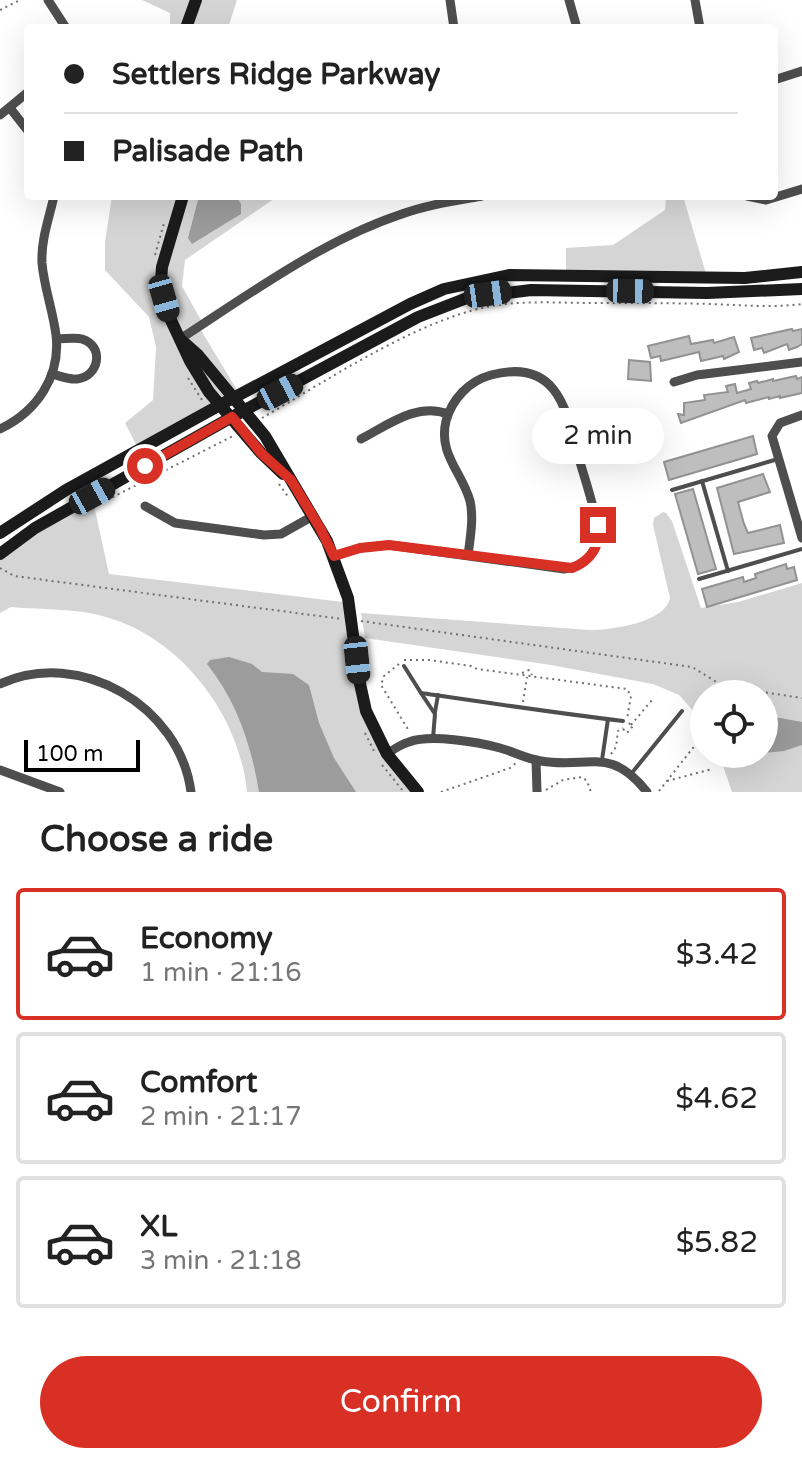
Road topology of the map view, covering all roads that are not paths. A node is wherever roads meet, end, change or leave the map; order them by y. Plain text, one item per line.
1 (48, 0) edge
2 (196, 0) edge
3 (450, 0) edge
4 (569, 0) edge
5 (695, 0) edge
6 (63, 24) edge
7 (187, 24) edge
8 (453, 24) edge
9 (576, 24) edge
10 (699, 24) edge
11 (802, 71) edge
12 (778, 79) edge
13 (24, 96) edge
14 (10, 108) junction
15 (0, 115) edge
16 (24, 126) edge
17 (802, 189) edge
18 (778, 196) edge
19 (53, 200) edge
20 (182, 200) edge
21 (427, 201) edge
22 (802, 272) edge
23 (802, 289) edge
24 (57, 339) junction
25 (180, 339) junction
26 (802, 362) edge
27 (52, 374) junction
28 (674, 382) dead end
29 (226, 402) junction
30 (238, 414) junction
31 (448, 414) junction
32 (802, 415) edge
33 (0, 429) edge
34 (361, 439) dead end
35 (778, 459) junction
36 (702, 481) junction
37 (672, 490) dead end
38 (145, 506) dead end
39 (313, 516) junction
40 (0, 533) edge
41 (802, 538) edge
42 (802, 549) edge
43 (0, 554) edge
44 (334, 556) junction
45 (468, 556) junction
46 (728, 571) junction
47 (699, 579) dead end
48 (404, 666) dead end
49 (0, 684) edge
50 (421, 693) junction
51 (438, 695) junction
52 (682, 711) dead end
53 (435, 714) junction
54 (608, 719) junction
55 (625, 721) road end
56 (433, 739) junction
57 (387, 754) junction
58 (536, 760) junction
59 (601, 762) junction
60 (0, 770) edge
61 (631, 774) junction
62 (542, 791) edge
63 (60, 792) edge
64 (191, 792) edge
65 (418, 792) edge
66 (647, 792) edge

1 - 6 street
2 - 7 street
3 - 8 street
4 - 9 street
5 - 10 street
11 - 12 street
13 - 14 street
14 - 15 street
14 - 16 street
17 - 18 street
19 - 24 street
20 - 25 street
21 - 25 street
22 - 29 street
23 - 30 street
24 - 27 street
24 - 27 street
25 - 29 street
26 - 28 street
27 - 33 street
29 - 30 street
29 - 40 street
30 - 39 street
30 - 43 street
31 - 34 street
31 - 45 street
31 - 45 street
32 - 35 street
35 - 36 lane
35 - 41 street
36 - 37 lane
36 - 46 lane
38 - 39 street
39 - 44 street
42 - 46 lane
44 - 45 street
44 - 57 street
46 - 47 lane
48 - 50 lane
49 - 64 street
50 - 51 lane
50 - 53 lane
51 - 53 lane
51 - 54 lane
52 - 61 lane
53 - 56 lane
54 - 55 lane
54 - 59 lane
56 - 57 street
56 - 58 street
57 - 65 street
58 - 59 street
58 - 62 street
59 - 61 street
60 - 63 street
61 - 66 street

